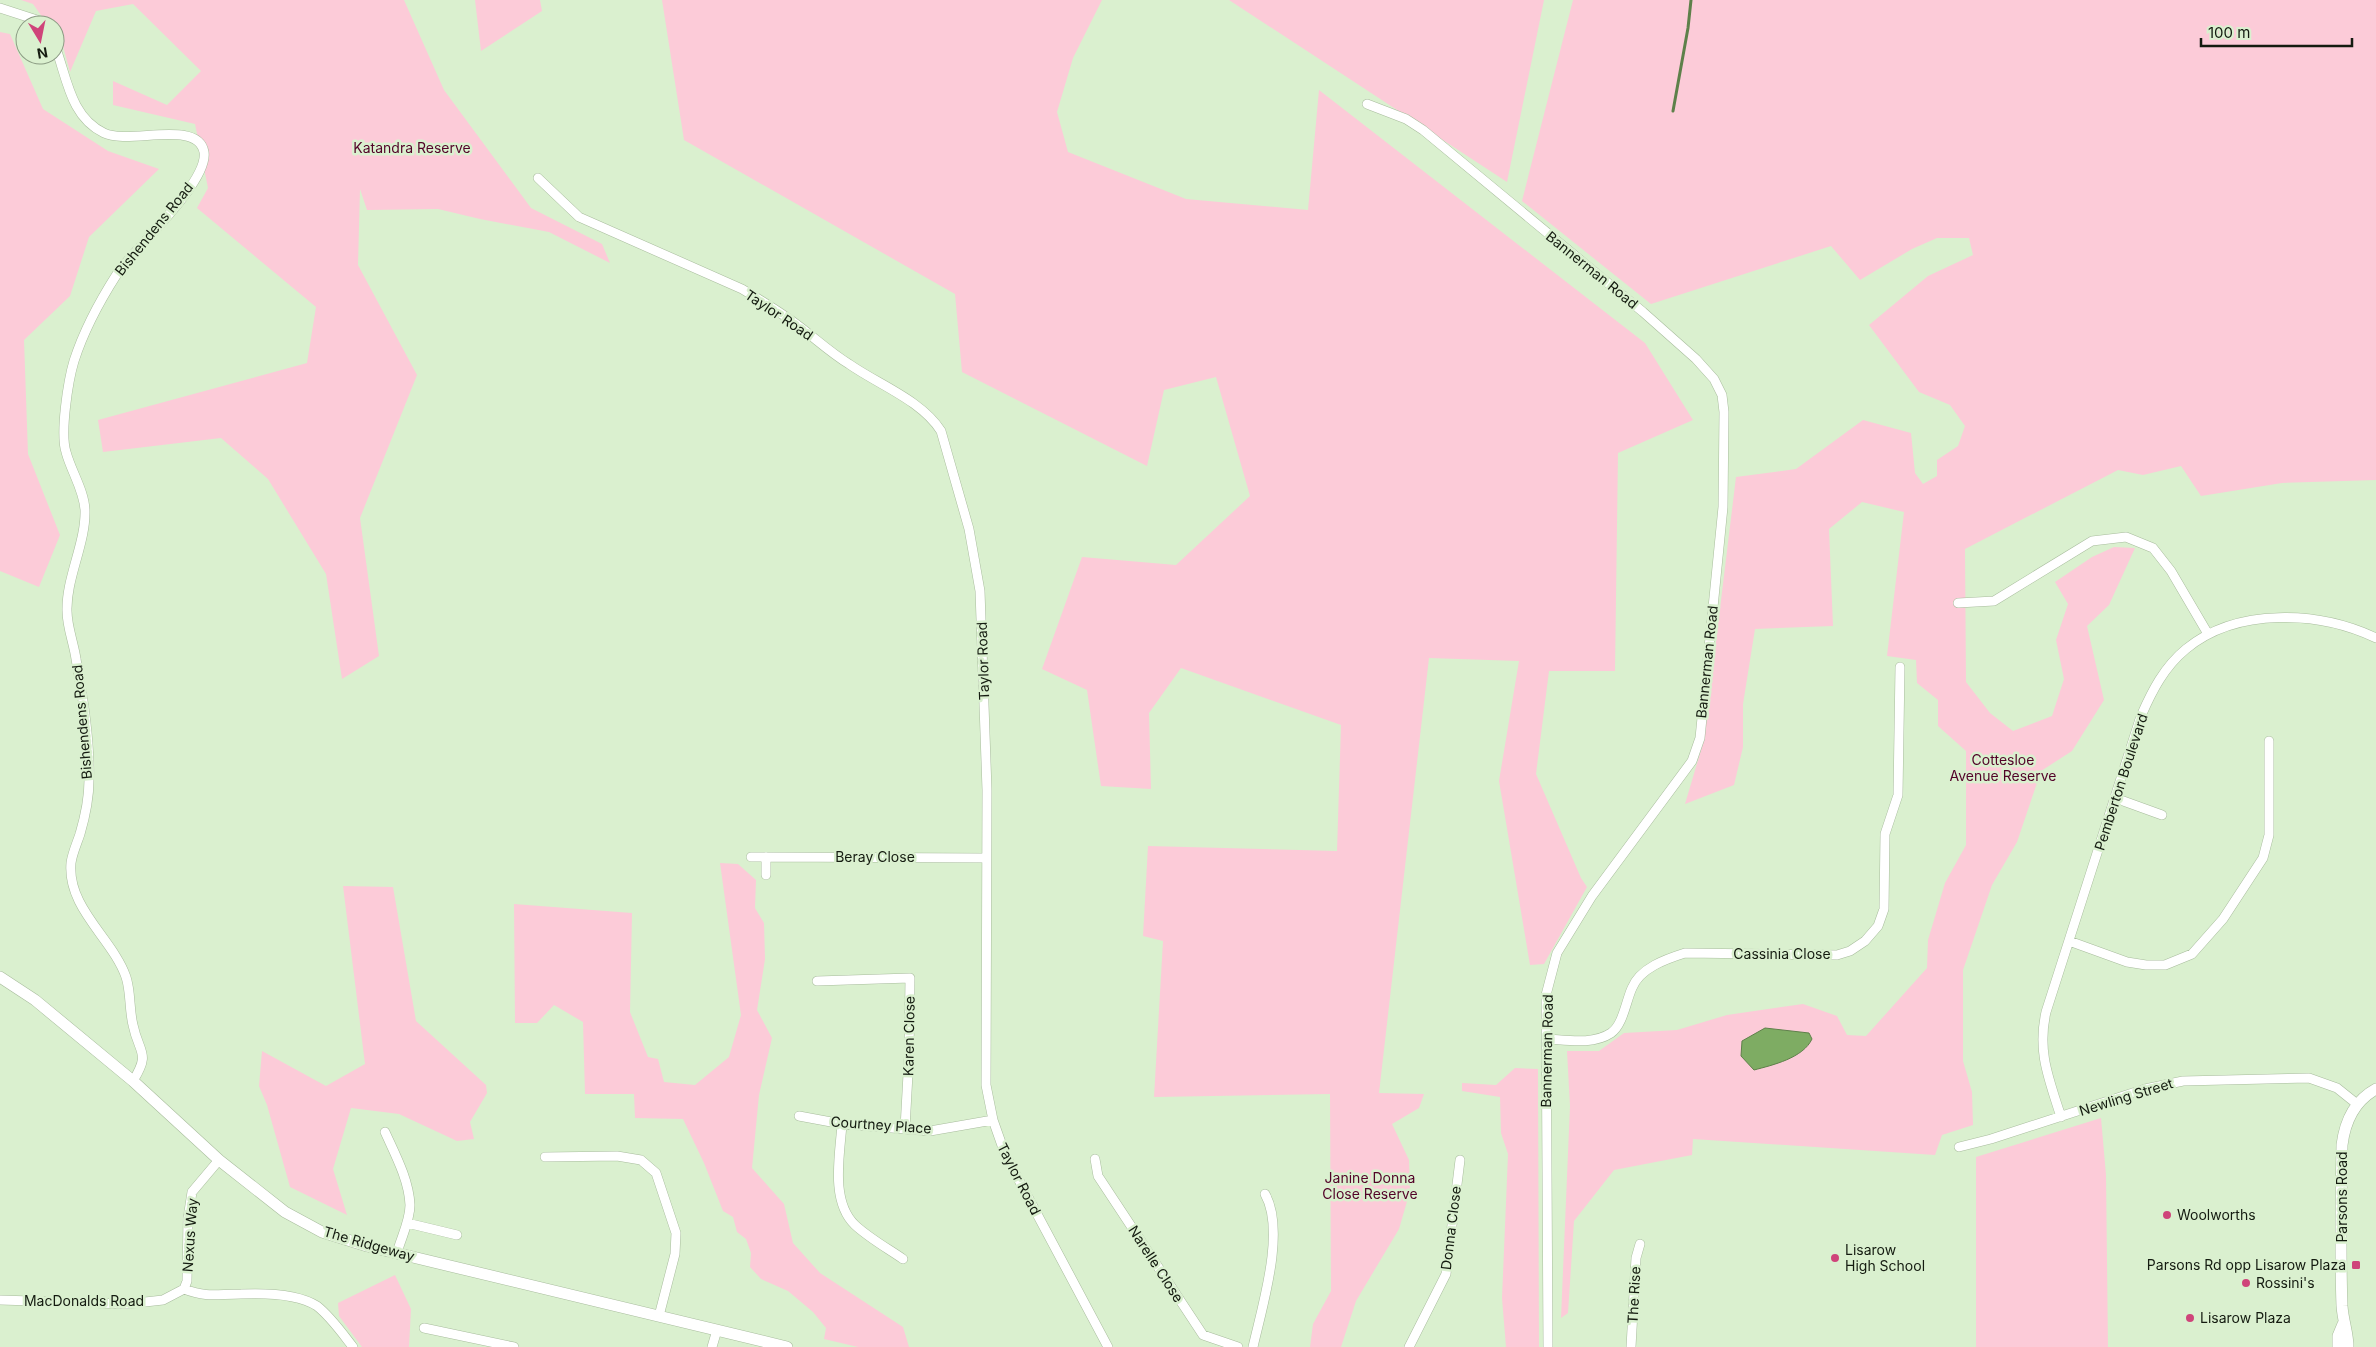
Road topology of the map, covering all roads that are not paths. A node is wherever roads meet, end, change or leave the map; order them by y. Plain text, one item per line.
1 (0, 8) edge
2 (22, 15) edge
3 (61, 65) edge
4 (1367, 104) dead end
5 (538, 178) dead end
6 (1958, 603) dead end
7 (2208, 634) junction
8 (2376, 638) edge
9 (1900, 667) dead end
10 (2269, 741) dead end
11 (2115, 798) junction
12 (2162, 815) dead end
13 (751, 857) dead end
14 (766, 857) junction
15 (985, 858) junction
16 (766, 875) dead end
17 (2069, 941) junction
18 (0, 977) edge
19 (817, 982) dead end
20 (1547, 1040) junction
21 (133, 1081) junction
22 (2376, 1089) edge
23 (2357, 1104) junction
24 (799, 1116) dead end
25 (2061, 1117) junction
26 (993, 1120) junction
27 (842, 1124) junction
28 (905, 1128) junction
29 (385, 1132) dead end
30 (1959, 1147) dead end
31 (545, 1157) dead end
32 (1095, 1159) dead end
33 (219, 1160) junction
34 (1460, 1160) dead end
35 (1265, 1194) dead end
36 (407, 1223) junction
37 (457, 1235) dead end
38 (1640, 1244) dead end
39 (397, 1253) junction
40 (903, 1259) dead end
41 (184, 1289) junction
42 (0, 1300) edge
43 (659, 1316) junction
44 (2343, 1324) junction
45 (424, 1328) dead end
46 (716, 1330) junction
47 (352, 1347) edge
48 (514, 1347) edge
49 (712, 1347) edge
50 (787, 1347) edge
51 (1108, 1347) edge
52 (1238, 1347) edge
53 (1253, 1347) edge
54 (1409, 1347) edge
55 (1548, 1347) edge
56 (1631, 1347) edge
57 (2338, 1347) edge
58 (2348, 1347) edge

1 - 2 street
3 - 21 street, Bishendens Road
4 - 20 street, Bannerman Road
5 - 15 street, Taylor Road
6 - 7 street
7 - 8 street, Pemberton Boulevard
7 - 11 street, Pemberton Boulevard
9 - 20 street, Cassinia Close
10 - 17 street
11 - 12 street
11 - 17 street, Pemberton Boulevard
13 - 14 street, Beray Close
14 - 15 street, Beray Close
14 - 16 street
15 - 26 street, Taylor Road
17 - 25 street, Pemberton Boulevard
18 - 21 street, The Ridgeway
19 - 28 street, Karen Close
20 - 55 street, Bannerman Road
21 - 33 street, The Ridgeway
22 - 23 street
23 - 25 street, Newling Street
23 - 44 street, Parsons Road
24 - 27 street, Courtney Place
25 - 30 street, Newling Street
26 - 28 street, Courtney Place
26 - 51 street, Taylor Road
27 - 28 street, Courtney Place
27 - 40 street
29 - 36 street
31 - 43 street
32 - 52 street, Narelle Close
33 - 39 street, The Ridgeway
33 - 41 street, Nexus Way
34 - 54 street, Donna Close
35 - 53 street
36 - 37 street
36 - 39 street
38 - 56 street, The Rise
39 - 43 street, The Ridgeway
41 - 42 street, MacDonalds Road
41 - 47 street
43 - 46 street, The Ridgeway
44 - 57 street, Parsons Road
44 - 58 street, Parsons Road
45 - 48 street
46 - 49 street
46 - 50 street, The Ridgeway

